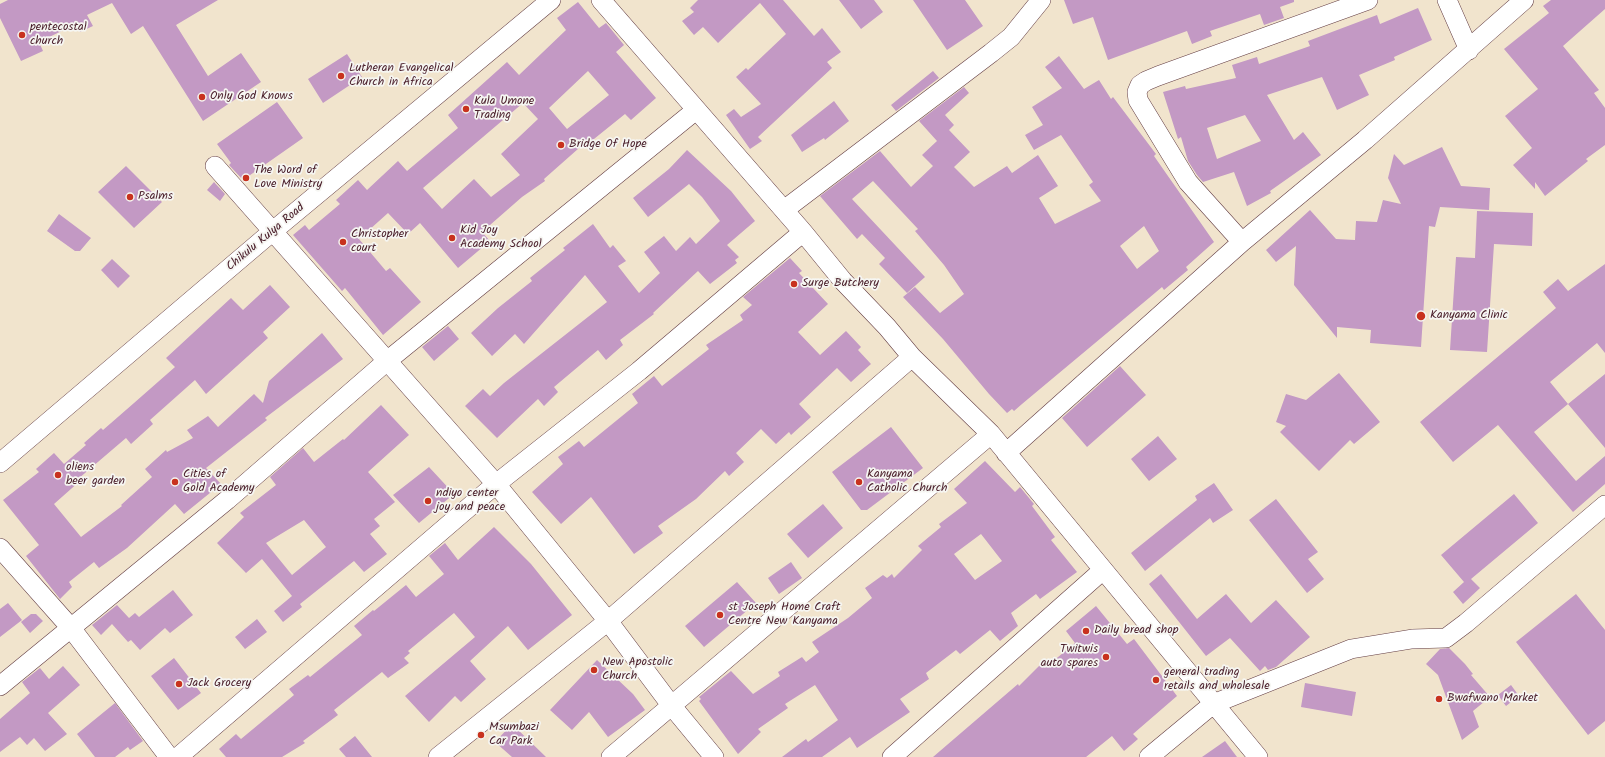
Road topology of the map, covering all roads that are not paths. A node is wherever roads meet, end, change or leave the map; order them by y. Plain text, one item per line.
1 (551, 0) edge
2 (601, 0) edge
3 (1041, 0) edge
4 (1368, 0) edge
5 (1447, 0) edge
6 (1524, 0) edge
7 (1468, 50) junction
8 (696, 110) junction
9 (215, 166) dead end
10 (784, 210) junction
11 (273, 231) junction
12 (803, 232) junction
13 (1242, 242) junction
14 (912, 357) junction
15 (386, 362) junction
16 (991, 434) junction
17 (1006, 453) junction
18 (0, 462) edge
19 (496, 484) junction
20 (1605, 505) edge
21 (0, 548) edge
22 (1103, 570) junction
23 (608, 621) junction
24 (71, 628) junction
25 (0, 686) edge
26 (1213, 704) junction
27 (671, 705) junction
28 (169, 757) edge
29 (178, 757) edge
30 (438, 757) edge
31 (611, 757) edge
32 (714, 757) edge
33 (892, 757) edge
34 (1149, 757) edge
35 (1258, 757) edge

1 - 11 street, Chikulu Kulya Road
2 - 8 street
3 - 10 street
4 - 13 street
5 - 7 street
6 - 7 street
7 - 13 street
8 - 10 street
8 - 15 street
9 - 11 street
10 - 12 street
11 - 15 street
11 - 18 street, Chikulu Kulya Road
12 - 14 street
12 - 19 street
13 - 17 street
14 - 16 street
14 - 23 street
15 - 19 street
15 - 24 street
16 - 17 street
16 - 27 street
17 - 22 street
19 - 23 street
19 - 29 street
20 - 26 street
21 - 24 street
22 - 26 street
22 - 33 street
23 - 27 street
23 - 30 street
24 - 25 street
24 - 28 street
26 - 34 street
26 - 35 street
27 - 31 street
27 - 32 street

